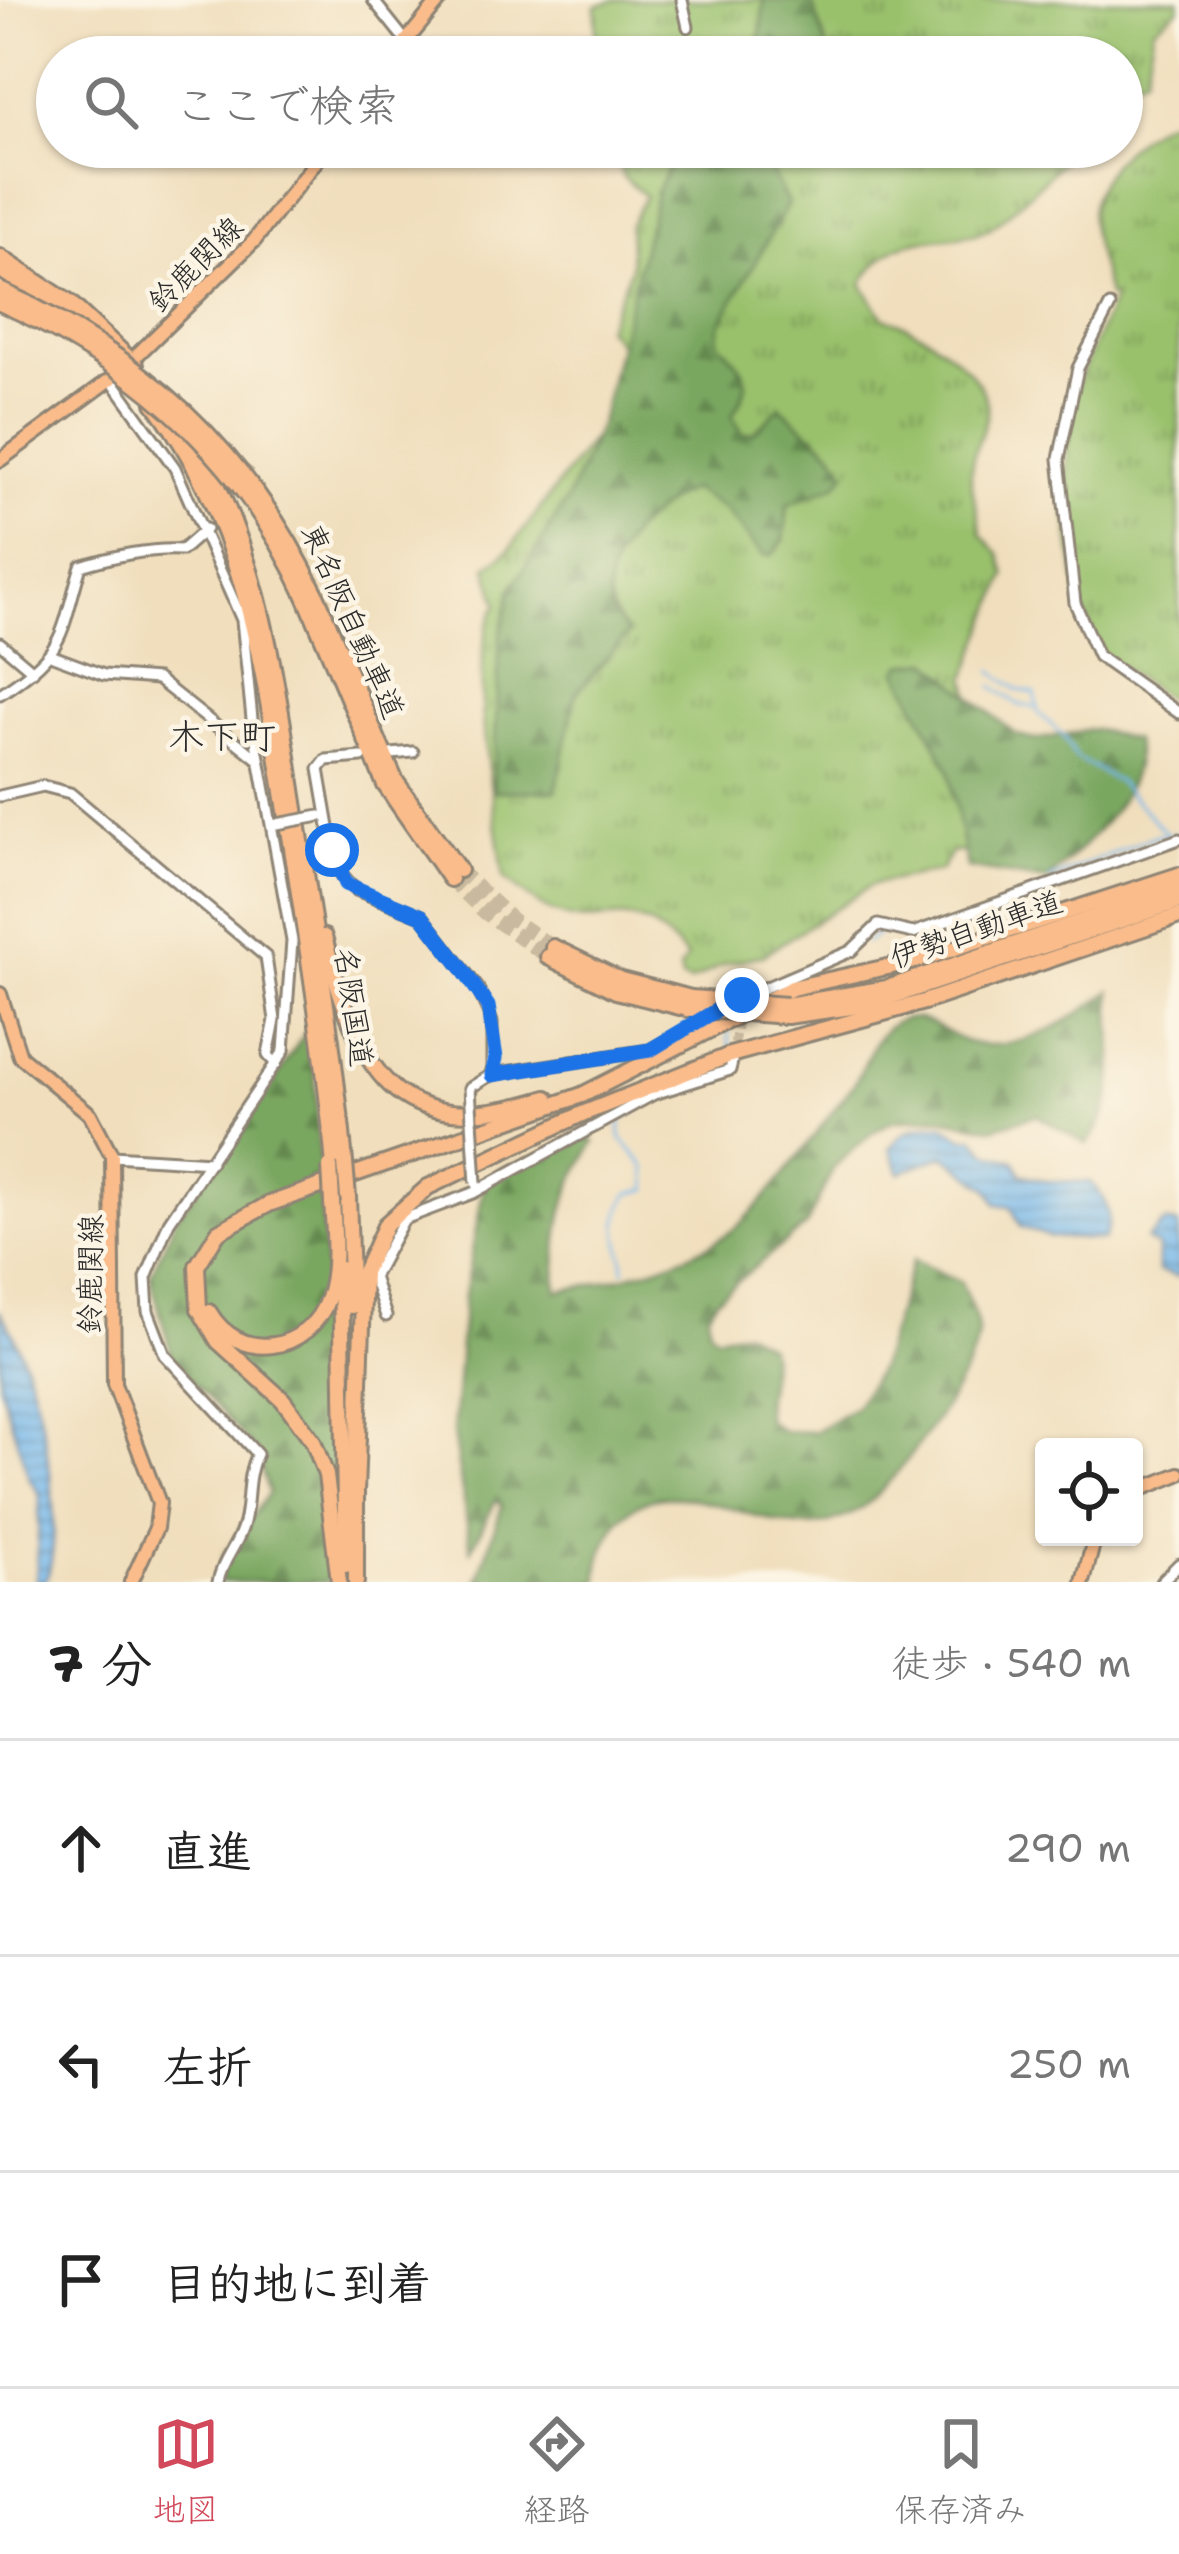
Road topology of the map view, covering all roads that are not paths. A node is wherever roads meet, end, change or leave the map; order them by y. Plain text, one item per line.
1 (373, 0) edge
2 (440, 0) edge
3 (682, 0) edge
4 (688, 27) dead end
5 (402, 36) edge
6 (408, 36) edge
7 (310, 168) edge
8 (0, 257) edge
9 (0, 269) edge
10 (0, 290) edge
11 (0, 302) edge
12 (1110, 307) dead end
13 (138, 354) dead end
14 (111, 379) joint
15 (0, 460) edge
16 (212, 519) tunnel mouth
17 (205, 530) junction
18 (310, 594) junction
19 (0, 643) edge
20 (53, 656) junction
21 (33, 671) junction
22 (0, 694) edge
23 (1179, 712) edge
24 (413, 752) dead end
25 (391, 754) dead end
26 (362, 757) dead end
27 (259, 760) junction
28 (0, 796) edge
29 (322, 816) junction
30 (274, 824) junction
31 (1179, 838) edge
32 (304, 862) junction
33 (1179, 874) edge
34 (454, 875) tunnel mouth
35 (1179, 888) edge
36 (1179, 902) edge
37 (1179, 916) edge
38 (550, 952) tunnel mouth
39 (0, 994) edge
40 (787, 1010) junction
41 (676, 1050) junction
42 (710, 1062) junction
43 (732, 1062) dead end
44 (276, 1064) junction
45 (492, 1075) junction
46 (112, 1156) junction
47 (211, 1162) junction
48 (336, 1165) junction
49 (476, 1183) dead end
50 (339, 1200) junction
51 (386, 1316) dead end
52 (1179, 1474) edge
53 (1143, 1488) edge
54 (356, 1492) junction
55 (1093, 1546) edge
56 (1179, 1564) edge
57 (131, 1582) edge
58 (218, 1582) edge
59 (342, 1582) edge
60 (356, 1582) edge
61 (1083, 1582) edge
62 (1161, 1582) edge

1 - 5 street
2 - 6 main road
3 - 4 street
7 - 13 main road, 鈴鹿関線
8 - 32 highway, 名阪国道
9 - 48 highway, 名阪国道
10 - 18 highway, 東名阪自動車道, bridge
11 - 18 highway, 東名阪自動車道, bridge
12 - 23 street
14 - 15 main road
14 - 17 street
16 - 17 street
17 - 20 street
17 - 27 street
18 - 34 highway, 東名阪自動車道
19 - 21 street
20 - 21 street
20 - 27 street
21 - 22 street
24 - 25 street
26 - 29 street
27 - 30 street
28 - 44 street
29 - 30 street, bridge
29 - 45 street
30 - 44 street
31 - 45 street
32 - 41 highway
32 - 48 highway, 名阪国道
33 - 41 highway
35 - 40 highway, 伊勢自動車道
36 - 40 highway, 伊勢自動車道
37 - 42 highway
38 - 40 highway, bridge
39 - 46 main road
41 - 59 highway
42 - 50 highway
42 - 54 highway
43 - 51 street
44 - 47 street
45 - 49 street, bridge
46 - 47 street
46 - 57 main road, 鈴鹿関線
47 - 58 street
48 - 50 highway, 名阪国道, bridge
50 - 54 highway, 名阪国道
50 - 59 highway, 名阪国道
52 - 53 main road
54 - 60 highway, 名阪国道
55 - 61 main road
56 - 62 street

